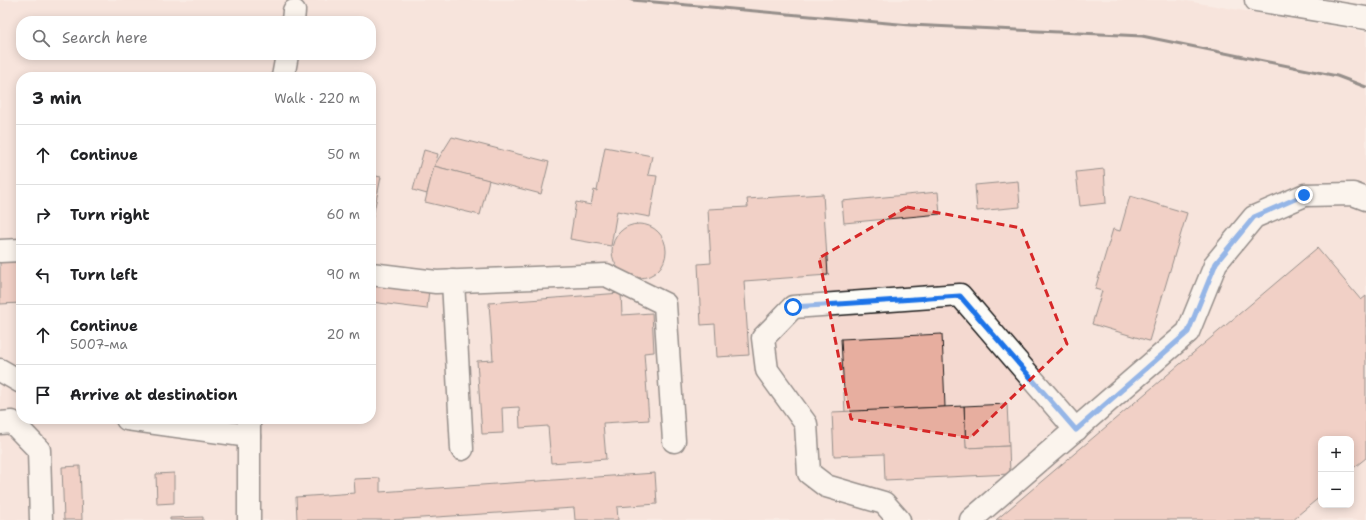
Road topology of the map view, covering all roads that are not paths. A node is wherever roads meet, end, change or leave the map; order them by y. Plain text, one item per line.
1 (1256, 0) edge
2 (1366, 18) edge
3 (286, 60) edge
4 (284, 72) edge
5 (1366, 199) edge
6 (16, 250) edge
7 (0, 251) edge
8 (376, 275) edge
9 (453, 281) junction
10 (0, 370) edge
11 (16, 379) edge
12 (0, 423) edge
13 (203, 424) edge
14 (249, 427) edge
15 (1076, 430) junction
16 (674, 441) dead end
17 (462, 450) dead end
18 (41, 520) edge
19 (249, 520) edge
20 (899, 520) edge
21 (971, 520) edge

1 - 2 street
3 - 4 street
5 - 15 street
6 - 7 street
8 - 9 street
9 - 16 street
9 - 17 street
10 - 11 street
12 - 18 street
13 - 14 street
14 - 19 street
15 - 20 street
15 - 21 street

